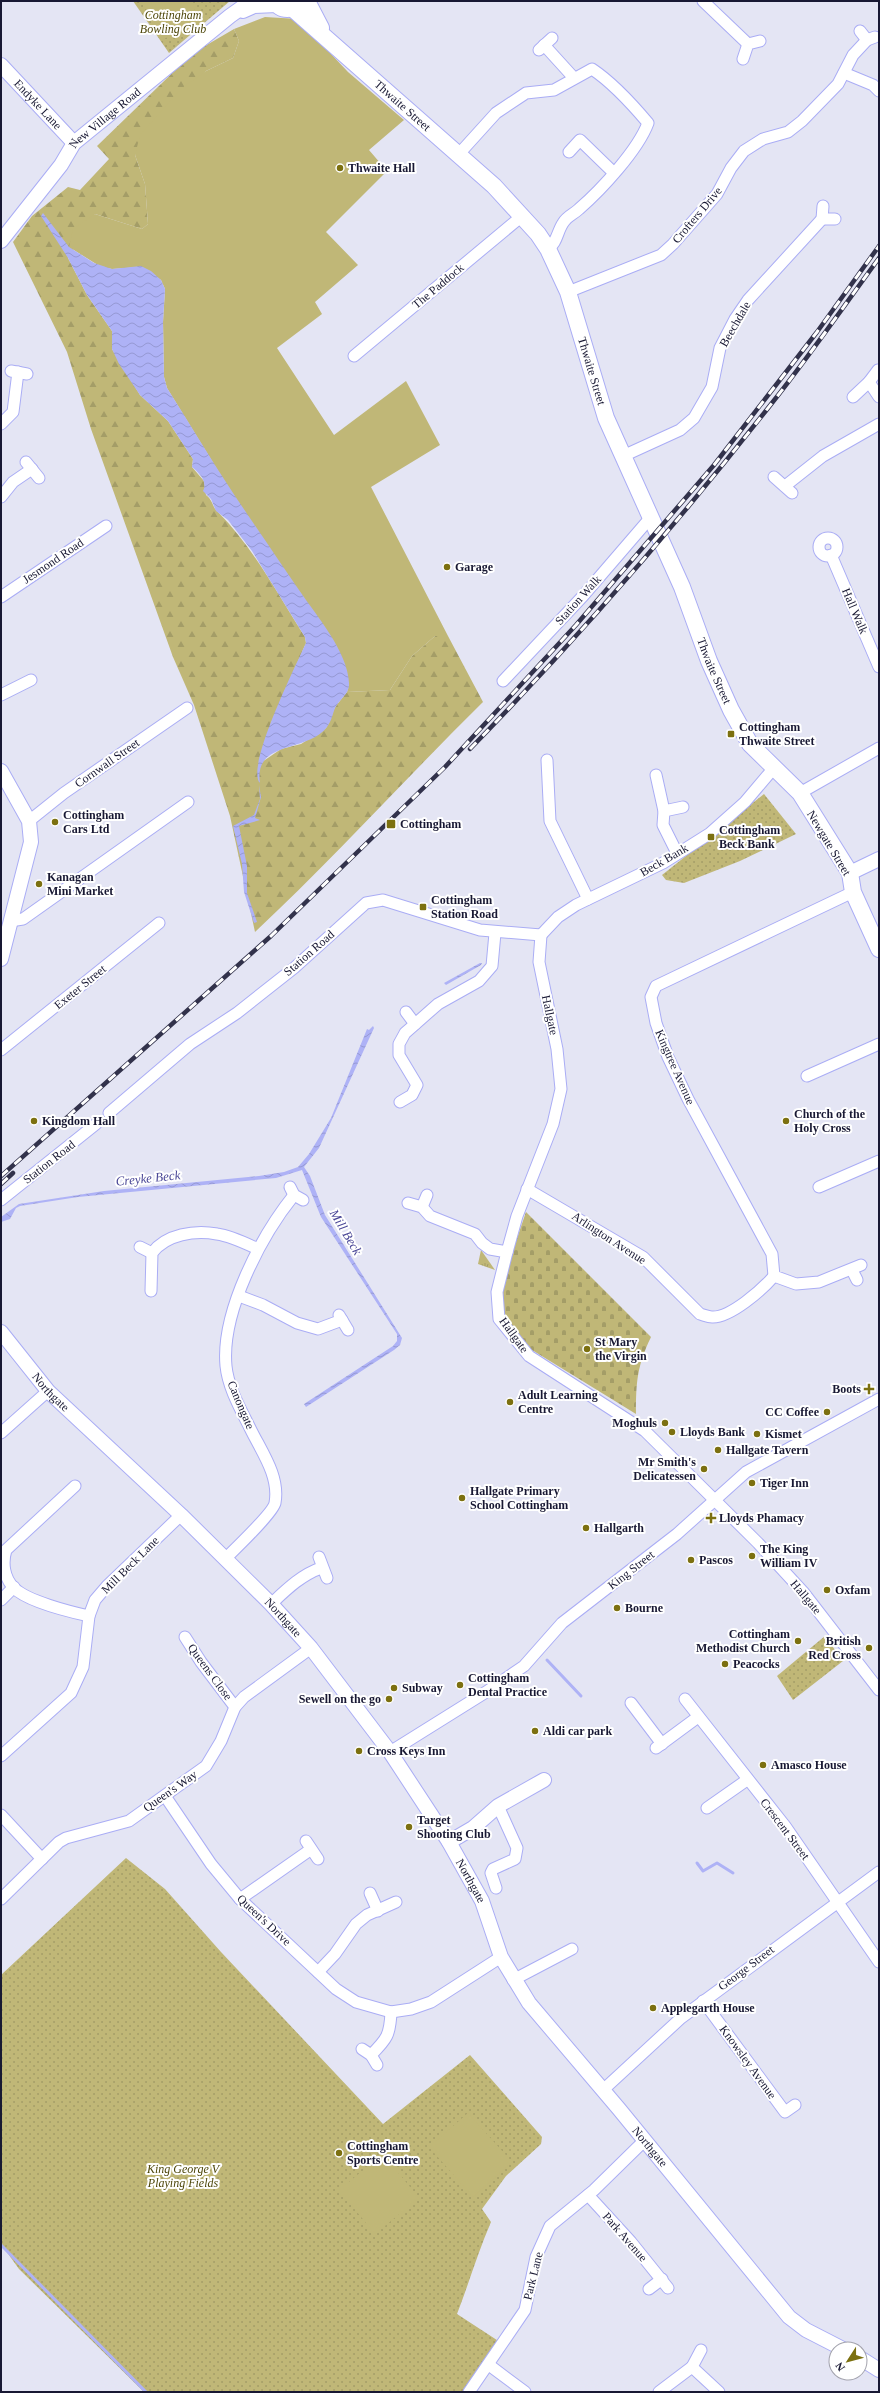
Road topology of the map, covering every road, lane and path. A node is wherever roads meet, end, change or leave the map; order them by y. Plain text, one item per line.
1 (251, 1) edge
2 (703, 1) edge
3 (276, 3) edge
4 (300, 4) edge
5 (230, 16) junction
6 (860, 31) dead end
7 (760, 42) dead end
8 (545, 44) dead end
9 (748, 44) junction
10 (743, 59) dead end
11 (1, 65) edge
12 (844, 72) junction
13 (574, 78) junction
14 (879, 91) edge
15 (74, 143) junction
16 (569, 152) dead end
17 (458, 155) junction
18 (614, 173) junction
19 (823, 206) dead end
20 (522, 216) junction
21 (822, 219) junction
22 (836, 220) dead end
23 (1, 241) edge
24 (548, 249) junction
25 (568, 292) junction
26 (354, 356) dead end
27 (878, 370) edge
28 (19, 372) dead end
29 (869, 382) junction
30 (853, 397) dead end
31 (879, 397) edge
32 (1, 424) edge
33 (879, 424) edge
34 (623, 456) junction
35 (774, 477) dead end
36 (39, 478) dead end
37 (1, 497) edge
38 (651, 517) junction
39 (106, 526) dead end
40 (831, 555) dead end
41 (1, 597) edge
42 (879, 667) edge
43 (31, 680) dead end
44 (504, 681) dead end
45 (1, 695) edge
46 (187, 708) dead end
47 (879, 748) edge
48 (547, 760) dead end
49 (773, 769) junction
50 (1, 771) edge
51 (656, 775) dead end
52 (800, 793) junction
53 (180, 803) dead end
54 (683, 807) dead end
55 (664, 812) junction
56 (29, 821) junction
57 (677, 853) junction
58 (879, 859) edge
59 (850, 873) junction
60 (853, 892) junction
61 (588, 899) junction
62 (10, 921) junction
63 (159, 923) dead end
64 (495, 933) junction
65 (541, 935) junction
66 (879, 949) edge
67 (1, 959) edge
68 (406, 1012) dead end
69 (415, 1024) junction
70 (879, 1044) edge
71 (1, 1050) edge
72 (807, 1076) dead end
73 (400, 1102) dead end
74 (109, 1113) dead end
75 (96, 1124) dead end
76 (879, 1161) edge
77 (819, 1187) dead end
78 (528, 1189) junction
79 (296, 1194) dead end
80 (427, 1195) dead end
81 (1, 1200) edge
82 (408, 1203) dead end
83 (422, 1207) junction
84 (140, 1247) dead end
85 (258, 1249) junction
86 (507, 1252) junction
87 (152, 1253) junction
88 (774, 1276) junction
89 (857, 1280) dead end
90 (151, 1291) dead end
91 (239, 1296) junction
92 (348, 1330) dead end
93 (1, 1332) edge
94 (48, 1390) junction
95 (879, 1399) edge
96 (1, 1433) edge
97 (68, 1489) dead end
98 (714, 1501) junction
99 (181, 1515) junction
100 (225, 1559) junction
101 (327, 1578) dead end
102 (14, 1588) junction
103 (1, 1600) edge
104 (270, 1604) junction
105 (89, 1616) junction
106 (185, 1637) dead end
107 (311, 1648) junction
108 (879, 1690) edge
109 (685, 1699) dead end
110 (631, 1703) dead end
111 (235, 1707) junction
112 (698, 1717) junction
113 (390, 1752) junction
114 (1, 1756) edge
115 (544, 1780) dead end
116 (747, 1780) junction
117 (165, 1796) junction
118 (498, 1806) junction
119 (707, 1808) dead end
120 (1, 1815) edge
121 (449, 1842) junction
122 (42, 1859) junction
123 (318, 1859) dead end
124 (879, 1872) edge
125 (496, 1888) dead end
126 (370, 1893) dead end
127 (1, 1899) edge
128 (240, 1899) junction
129 (838, 1901) junction
130 (396, 1902) dead end
131 (378, 1910) junction
132 (572, 1949) dead end
133 (501, 1957) junction
134 (879, 1962) edge
135 (318, 1972) junction
136 (513, 1980) junction
137 (703, 2001) junction
138 (391, 2012) junction
139 (370, 2056) dead end
140 (603, 2090) junction
141 (796, 2105) dead end
142 (645, 2140) junction
143 (588, 2195) junction
144 (648, 2289) dead end
145 (828, 2341) edge
146 (700, 2350) dead end
147 (868, 2363) edge
148 (489, 2365) junction
149 (692, 2367) junction
150 (879, 2370) edge
151 (469, 2392) edge
152 (525, 2392) edge
153 (659, 2392) edge
154 (719, 2392) edge

1 - 5 street
2 - 9 street
3 - 4 main road
3 - 5 street
4 - 17 main road, Thwaite Street
5 - 15 street, New Village Road
6 - 12 street, Crofters Drive
7 - 9 street
8 - 13 street
9 - 10 street
11 - 15 street, Endyke Lane
12 - 14 street
12 - 25 street, Crofters Drive
13 - 17 street
13 - 18 street
15 - 23 street, New Village Road
16 - 18 street
17 - 20 main road, Thwaite Street
18 - 24 street
19 - 21 street
20 - 24 main road, Thwaite Street
20 - 26 street, The Paddock
21 - 22 street
21 - 34 street, Beechdale
24 - 25 main road, Thwaite Street
25 - 34 main road, Thwaite Street
27 - 29 street
28 - 32 street
29 - 30 street
29 - 31 street
33 - 35 street
34 - 38 main road, Thwaite Street
36 - 37 street
38 - 44 street, Station Walk
38 - 49 main road, Thwaite Street
39 - 41 street, Jesmond Road
40 - 42 street, Hall Walk
43 - 45 street
46 - 56 street, Cornwall Street
47 - 52 street
48 - 61 street
49 - 52 main road, Newgate Street
49 - 57 street, Beck Bank
50 - 56 street
51 - 55 street
52 - 59 main road, Newgate Street
53 - 62 street
54 - 55 street
55 - 57 street
56 - 62 street
57 - 61 street, Beck Bank
58 - 59 street
59 - 60 main road, Newgate Street
60 - 66 main road, Newgate Street
60 - 88 street, Kingtree Avenue
61 - 65 street, Beck Bank
62 - 67 street
63 - 71 street, Exeter Street
64 - 65 street, Station Road
64 - 69 street
64 - 74 street, Station Road
65 - 78 street, Hallgate
68 - 69 street
69 - 73 street
70 - 72 street
75 - 81 street, Station Road
76 - 77 street
78 - 86 street, Hallgate
78 - 88 street, Arlington Avenue
79 - 85 street, Canongate
80 - 83 street
82 - 83 street
83 - 86 street
84 - 87 street
85 - 87 street
85 - 91 street, Canongate
86 - 98 street, Hallgate
87 - 90 street
88 - 89 street
91 - 92 street
91 - 100 street, Canongate
93 - 94 street, Northgate
94 - 96 street
94 - 99 street, Northgate
95 - 98 street, King Street
97 - 102 street
98 - 108 street, Hallgate
98 - 113 street, King Street
99 - 100 street, Northgate
99 - 105 street, Mill Beck Lane
100 - 104 street, Northgate
101 - 104 street
102 - 103 street
102 - 105 street
104 - 107 street, Northgate
105 - 114 street, Mill Beck Lane
106 - 111 street, Queens Close
107 - 111 street, Queen's Way
107 - 113 street, Northgate
109 - 112 street, Crescent Street
110 - 112 street
111 - 117 street, Queen's Way
112 - 116 street, Crescent Street
113 - 121 street, Northgate
115 - 118 street
116 - 119 street
116 - 129 street, Crescent Street
117 - 122 street, Queen's Way
117 - 128 street, Queen's Drive
118 - 121 street
118 - 125 street
120 - 122 street
121 - 133 street, Northgate
122 - 127 street, Queen's Way
123 - 128 street
124 - 129 street, George Street
126 - 131 street
128 - 135 street, Queen's Drive
129 - 134 street, Crescent Street
129 - 137 street, George Street
130 - 131 street
131 - 135 street
132 - 136 street
133 - 136 street, Northgate
133 - 138 street, Queen's Drive
135 - 138 street, Queen's Drive
136 - 140 street, Northgate
137 - 140 street, George Street
137 - 141 street, Knowsley Avenue
138 - 139 street
140 - 142 street, Northgate
142 - 143 street, Park Lane
142 - 145 street, Northgate
143 - 144 street, Park Avenue
143 - 148 street, Park Lane
146 - 149 street
147 - 150 street
148 - 151 street, Park Lane
148 - 152 street
149 - 153 street
149 - 154 street

